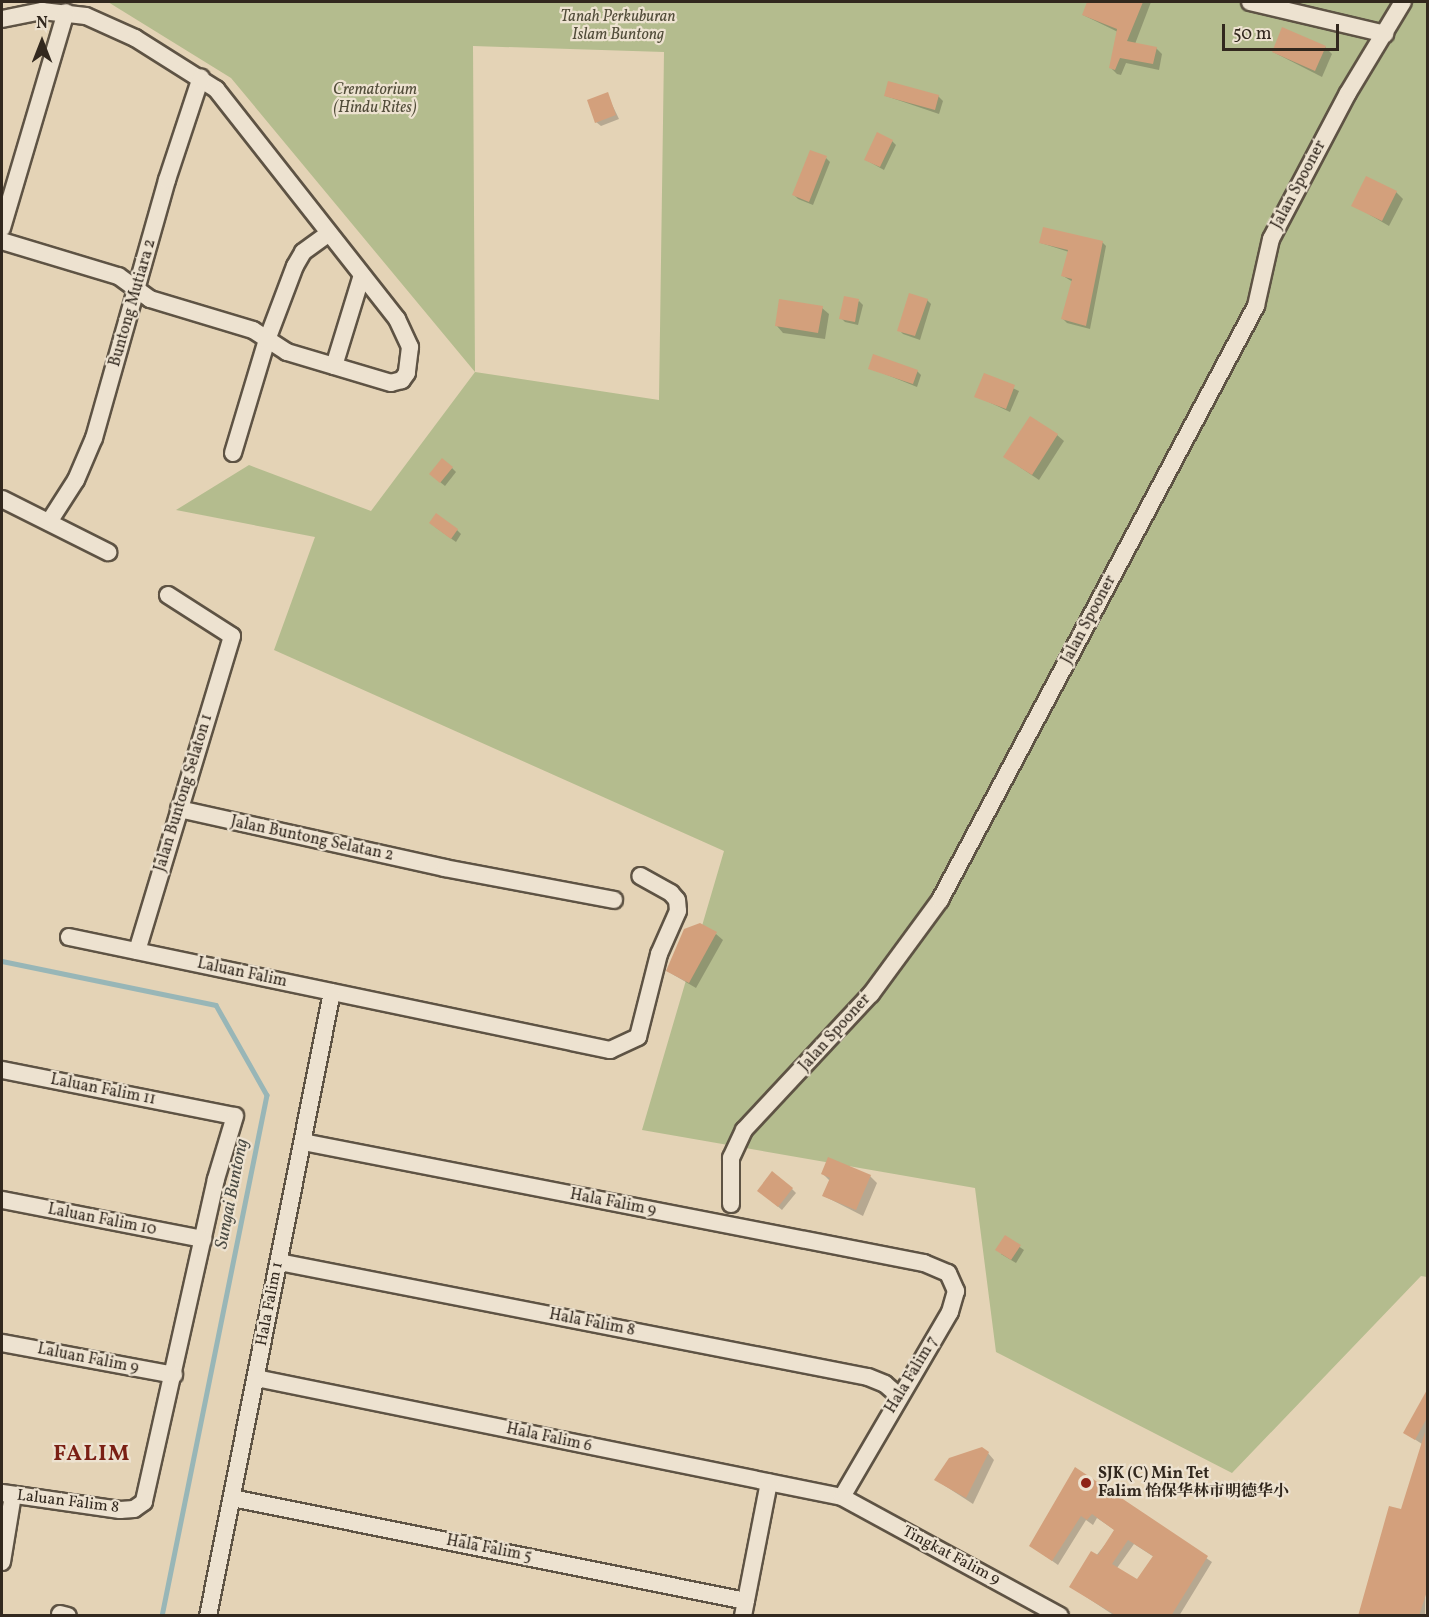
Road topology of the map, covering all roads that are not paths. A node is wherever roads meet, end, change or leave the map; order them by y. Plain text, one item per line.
1 (1250, 2) edge
2 (1403, 2) edge
3 (66, 12) junction
4 (2, 19) edge
5 (1385, 34) junction
6 (201, 77) junction
7 (2, 228) edge
8 (329, 233) junction
9 (2, 241) edge
10 (362, 274) junction
11 (138, 288) junction
12 (267, 340) junction
13 (334, 366) junction
14 (233, 453) dead end
15 (2, 499) edge
16 (49, 522) junction
17 (108, 552) dead end
18 (168, 595) dead end
19 (179, 810) junction
20 (640, 876) dead end
21 (614, 900) dead end
22 (69, 937) dead end
23 (137, 951) junction
24 (332, 992) junction
25 (2, 1070) edge
26 (303, 1142) junction
27 (2, 1200) edge
28 (731, 1204) dead end
29 (203, 1239) junction
30 (279, 1262) junction
31 (924, 1263) joint
32 (2, 1343) edge
33 (174, 1375) junction
34 (256, 1378) junction
35 (899, 1396) junction
36 (769, 1482) junction
37 (7, 1494) edge
38 (842, 1497) junction
39 (232, 1498) junction
40 (2, 1562) edge
41 (744, 1608) edge
42 (208, 1616) edge
43 (1060, 1616) edge

1 - 5 street
2 - 5 street, Jalan Spooner
3 - 4 street
3 - 6 street
3 - 7 street
5 - 28 street, Jalan Spooner
6 - 8 street
6 - 11 street, Buntong Mutiara 2
8 - 10 street
8 - 12 street
9 - 11 street
10 - 13 street
10 - 13 street
11 - 12 street
11 - 16 street, Buntong Mutiara 2
12 - 13 street
12 - 14 street
15 - 16 street
16 - 17 street
18 - 19 street, Jalan Buntong Selaton 1
19 - 21 street, Jalan Buntong Selatan 2
19 - 23 street, Jalan Buntong Selaton 1
20 - 24 street, Laluan Falim
22 - 23 street, Laluan Falim
23 - 24 street, Laluan Falim
24 - 26 street, Hala Falim 1
25 - 29 street, Laluan Falim 11
26 - 30 street, Hala Falim 1
26 - 31 street, Hala Falim 9
27 - 29 street, Laluan Falim 10
29 - 33 street
30 - 34 street, Hala Falim 1
30 - 35 street, Hala Falim 8
31 - 35 street, Hala Falim 7
32 - 33 street, Laluan Falim 9
33 - 37 street, Laluan Falim 8
34 - 36 street, Hala Falim 6
34 - 39 street, Hala Falim 1
35 - 38 street, Hala Falim 7
36 - 38 street, Hala Falim 6
36 - 41 street
37 - 40 street
38 - 43 street, Tingkat Falim 9
39 - 41 street, Hala Falim 5
39 - 42 street, Hala Falim 1

